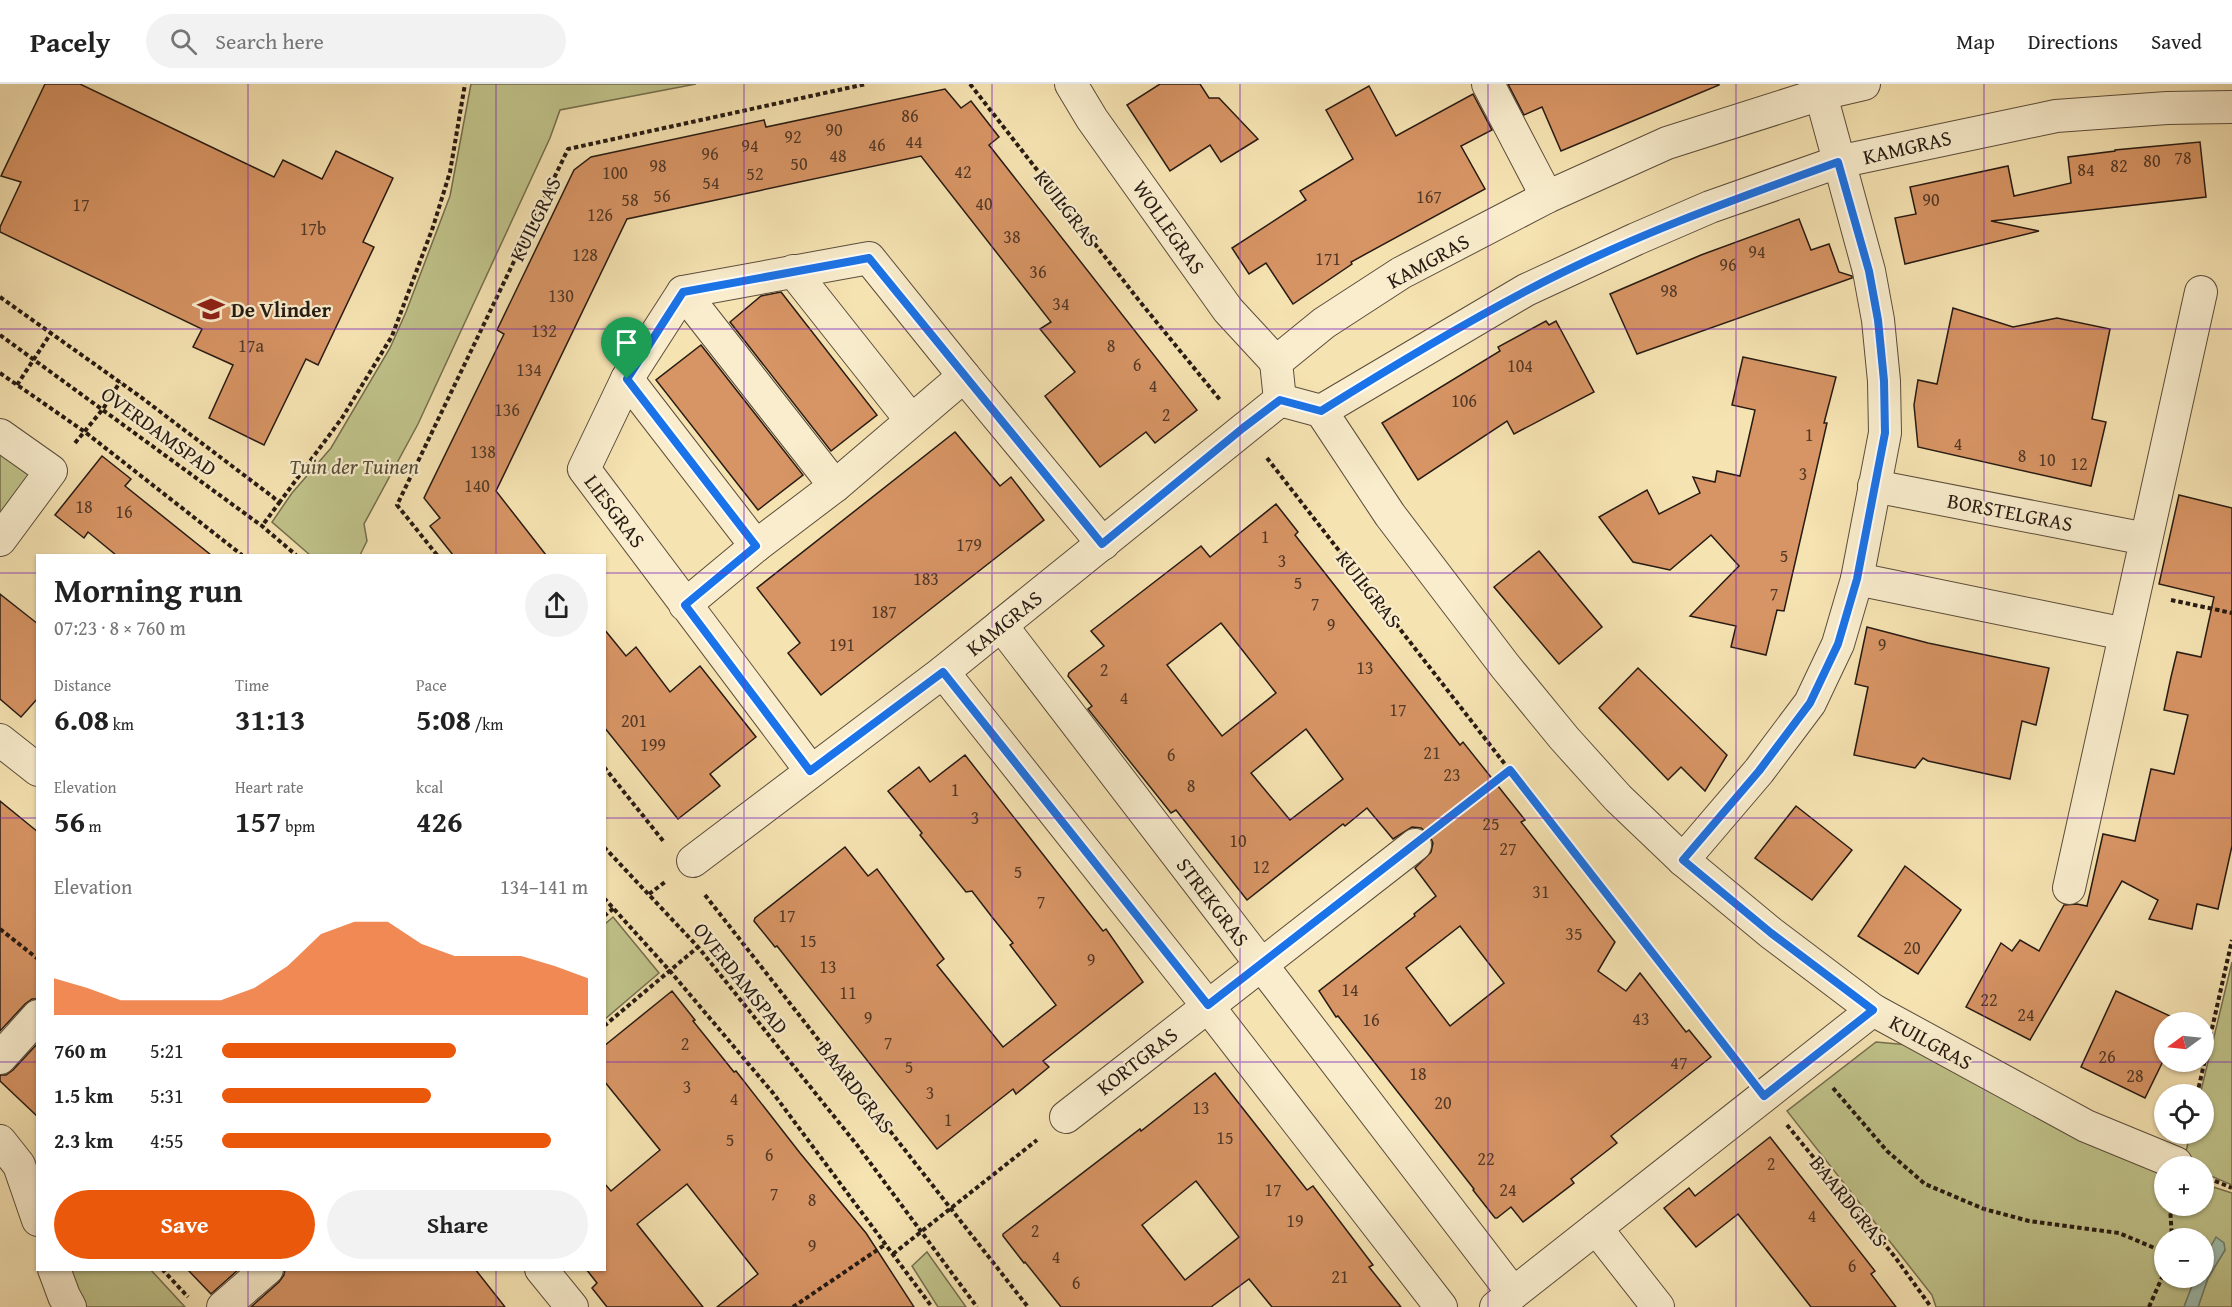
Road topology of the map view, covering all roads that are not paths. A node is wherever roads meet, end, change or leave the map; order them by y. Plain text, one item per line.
1 (1071, 84) edge
2 (1488, 84) edge
3 (1864, 84) edge
4 (1819, 89) edge
5 (2232, 107) edge
6 (1838, 162) junction
7 (1547, 197) junction
8 (793, 272) junction
9 (2201, 291) dead end
10 (683, 292) junction
11 (1276, 362) junction
12 (964, 376) junction
13 (627, 379) junction
14 (1280, 400) junction
15 (1321, 411) junction
16 (911, 420) junction
17 (0, 435) edge
18 (835, 486) junction
19 (1874, 486) junction
20 (2146, 539) junction
21 (0, 540) edge
22 (1102, 544) junction
23 (756, 546) junction
24 (1857, 579) junction
25 (685, 605) junction
26 (1001, 625) junction
27 (2126, 634) junction
28 (943, 672) junction
29 (0, 741) edge
30 (36, 768) edge
31 (810, 771) junction
32 (1415, 845) road end
33 (1683, 860) junction
34 (687, 865) road end
35 (2069, 888) dead end
36 (1261, 964) junction
37 (1208, 1005) junction
38 (1873, 1010) junction
39 (36, 1018) edge
40 (0, 1058) edge
41 (1066, 1117) road end
42 (0, 1141) edge
43 (2159, 1156) edge
44 (36, 1214) edge
45 (1596, 1228) junction
46 (265, 1271) edge
47 (543, 1271) edge
48 (1504, 1300) edge
49 (224, 1307) edge
50 (572, 1307) edge
51 (1440, 1307) edge
52 (1658, 1307) edge

1 - 11 street, WOLLEGRAS
2 - 7 street
3 - 4 street, KAMGRAS
4 - 6 street
4 - 7 street, KAMGRAS
5 - 6 street, KAMGRAS
6 - 15 street, KAMGRAS
6 - 19 street
7 - 11 street, KAMGRAS
8 - 10 street
8 - 12 street
8 - 16 street
9 - 20 street
10 - 13 street, LIESGRAS
10 - 18 street
11 - 14 street
12 - 16 street
12 - 22 street
13 - 23 street
13 - 25 street, LIESGRAS
14 - 15 street
14 - 22 street, KAMGRAS
15 - 33 street, KUILGRAS
16 - 18 street
17 - 21 street
18 - 23 street
19 - 20 street, BORSTELGRAS
19 - 24 street
20 - 27 street
22 - 26 street, KAMGRAS
23 - 25 street
24 - 27 street
24 - 33 street
25 - 31 street, LIESGRAS
26 - 28 street, KAMGRAS
26 - 36 street, STREKGRAS
27 - 35 street
28 - 31 street, KAMGRAS
28 - 37 street
29 - 30 street
31 - 34 street, KAMGRAS
32 - 36 street
33 - 38 street, KUILGRAS
36 - 37 street
36 - 48 street, STREKGRAS
37 - 41 street, KORTGRAS
37 - 51 street
38 - 43 street, KUILGRAS
38 - 45 street
39 - 40 street
42 - 44 street
45 - 48 street
45 - 52 street
46 - 49 street
47 - 50 street

